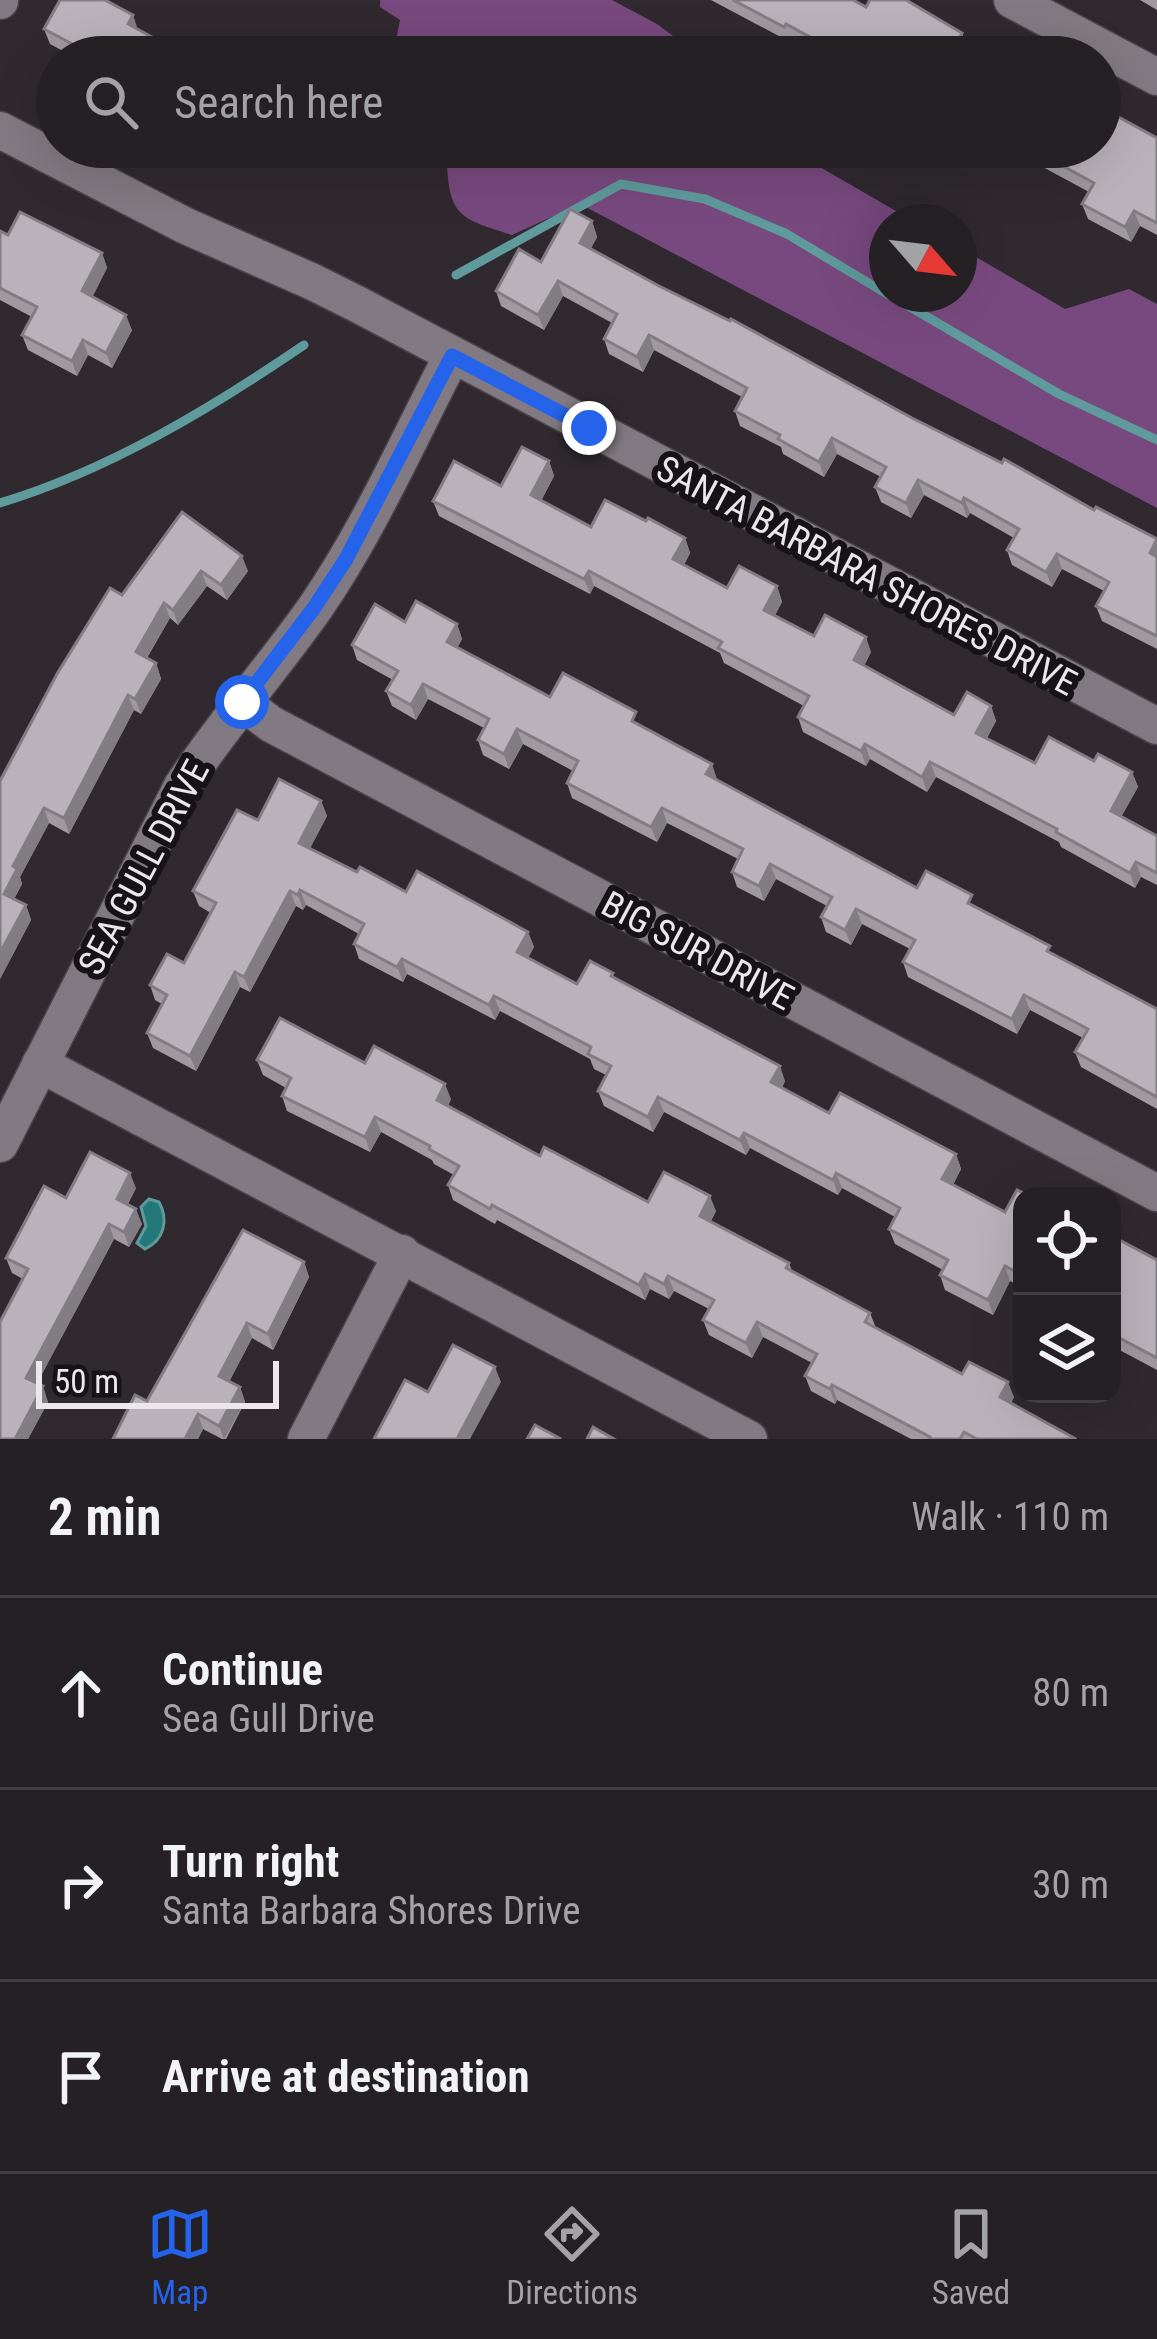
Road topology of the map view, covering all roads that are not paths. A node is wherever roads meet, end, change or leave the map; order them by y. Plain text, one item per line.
1 (1012, 0) edge
2 (1081, 36) edge
3 (1121, 57) edge
4 (1157, 76) edge
5 (0, 130) edge
6 (36, 149) edge
7 (74, 168) edge
8 (452, 356) junction
9 (242, 702) junction
10 (1157, 726) edge
11 (40, 1064) junction
12 (0, 1144) edge
13 (1157, 1193) edge
14 (402, 1253) junction
15 (307, 1439) edge
16 (749, 1439) edge

1 - 2 street
3 - 4 street
5 - 6 street, SANTA BARBARA SHORES DRIVE
7 - 8 street, SANTA BARBARA SHORES DRIVE
8 - 9 street, SEA GULL DRIVE
8 - 10 street, SANTA BARBARA SHORES DRIVE
9 - 11 street, SEA GULL DRIVE
9 - 13 street, BIG SUR DRIVE
11 - 12 street, SEA GULL DRIVE
11 - 14 street
14 - 15 street
14 - 16 street

